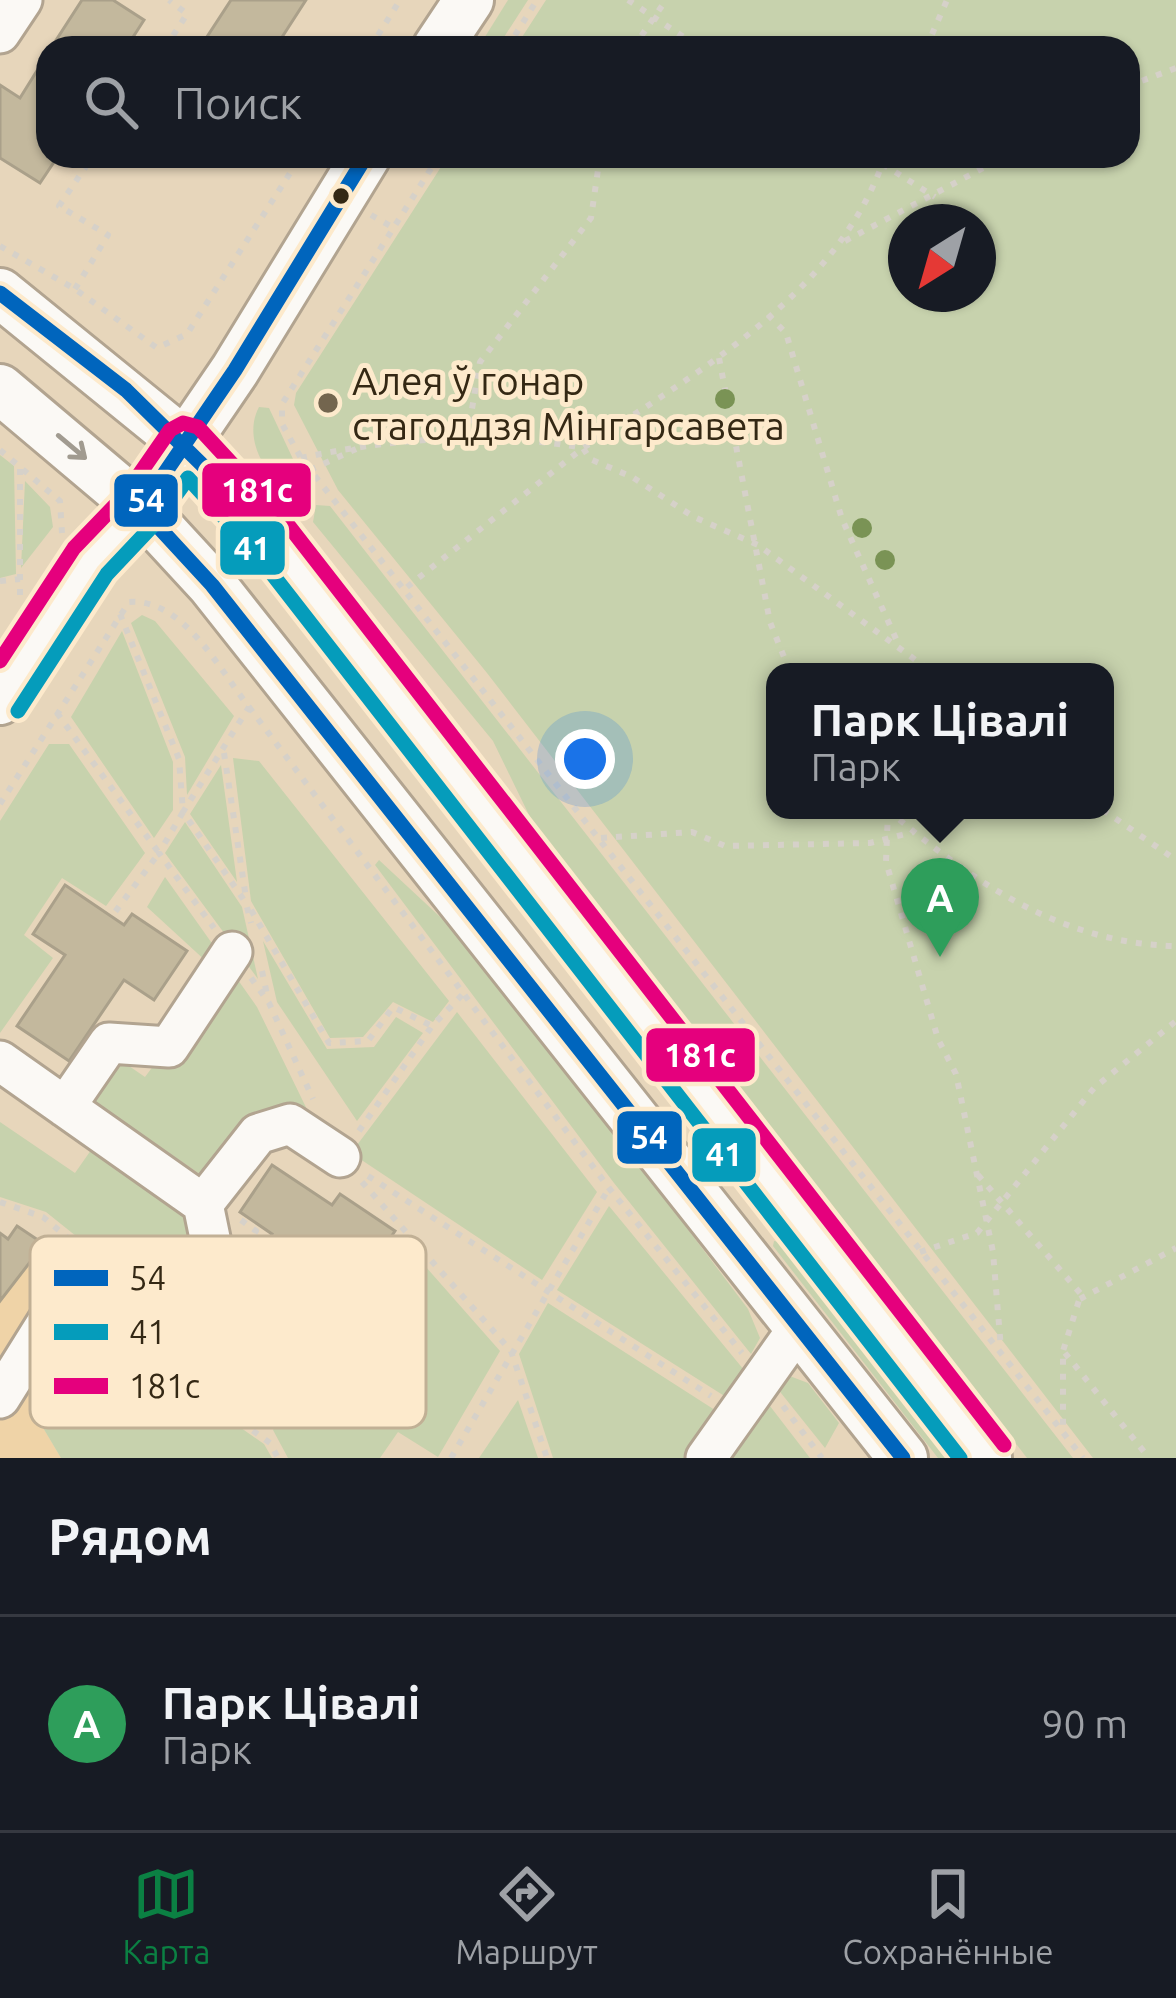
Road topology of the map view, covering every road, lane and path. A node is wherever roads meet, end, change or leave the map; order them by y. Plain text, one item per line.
1 (22, 0) edge
2 (169, 0) edge
3 (400, 0) edge
4 (469, 0) edge
5 (537, 0) edge
6 (628, 0) edge
7 (666, 0) edge
8 (947, 0) edge
9 (655, 19) junction
10 (0, 33) edge
11 (173, 36) edge
12 (378, 36) edge
13 (445, 36) edge
14 (514, 36) edge
15 (642, 36) edge
16 (681, 36) edge
17 (931, 36) edge
18 (1176, 68) edge
19 (1140, 82) edge
20 (85, 168) edge
21 (293, 168) edge
22 (358, 168) edge
23 (431, 168) edge
24 (598, 168) edge
25 (880, 168) edge
26 (895, 168) edge
27 (985, 168) edge
28 (935, 197) junction
29 (843, 241) junction
30 (0, 246) edge
31 (75, 289) junction
32 (0, 293) edge
33 (768, 315) junction
34 (719, 358) junction
35 (0, 389) edge
36 (467, 438) junction
37 (186, 444) junction
38 (357, 448) junction
39 (583, 448) junction
40 (0, 450) edge
41 (301, 458) junction
42 (20, 465) junction
43 (310, 470) junction
44 (141, 508) junction
45 (61, 541) dead end
46 (754, 546) junction
47 (20, 579) junction
48 (0, 581) edge
49 (406, 587) junction
50 (20, 599) dead end
51 (120, 614) junction
52 (898, 644) junction
53 (786, 663) edge
54 (921, 663) edge
55 (0, 700) edge
56 (249, 707) junction
57 (57, 713) junction
58 (224, 753) junction
59 (0, 803) edge
60 (183, 812) junction
61 (1114, 818) edge
62 (888, 819) edge
63 (899, 819) edge
64 (914, 832) junction
65 (601, 838) junction
66 (887, 839) junction
67 (159, 853) junction
68 (1176, 860) edge
69 (246, 903) junction
70 (112, 916) dead end
71 (1176, 946) edge
72 (249, 952) junction
73 (462, 995) junction
74 (269, 1003) junction
75 (1176, 1021) edge
76 (432, 1026) junction
77 (0, 1061) edge
78 (65, 1107) junction
79 (340, 1157) junction
80 (976, 1174) junction
81 (609, 1188) junction
82 (785, 1192) junction
83 (0, 1202) edge
84 (1004, 1203) junction
85 (216, 1207) junction
86 (986, 1225) junction
87 (66, 1236) edge
88 (216, 1236) edge
89 (253, 1236) edge
90 (410, 1236) edge
91 (734, 1238) junction
92 (1176, 1248) edge
93 (920, 1252) junction
94 (426, 1255) edge
95 (544, 1292) junction
96 (1080, 1299) junction
97 (801, 1324) junction
98 (30, 1350) edge
99 (511, 1351) junction
100 (1064, 1351) junction
101 (1002, 1353) junction
102 (764, 1380) junction
103 (0, 1398) edge
104 (734, 1412) junction
105 (249, 1428) edge
106 (1063, 1430) junction
107 (278, 1458) edge
108 (451, 1458) edge
109 (547, 1458) edge
110 (706, 1458) edge
111 (822, 1458) edge
112 (903, 1458) edge
113 (987, 1458) edge
114 (1083, 1458) edge
115 (1149, 1458) edge

1 - 10 lane
2 - 11 path
3 - 12 path
4 - 13 main road
5 - 14 path
6 - 9 path
7 - 9 path
8 - 17 path
9 - 15 path
9 - 16 path
18 - 19 path
20 - 31 path
21 - 31 path
22 - 37 main road
23 - 41 path
24 - 36 path
25 - 29 path
26 - 28 path
27 - 28 path
28 - 29 path
29 - 33 path
30 - 31 path
32 - 37 main road
33 - 34 path
33 - 52 path
34 - 39 path
34 - 46 path
35 -> 44 main road
36 - 38 path
36 - 39 path
37 - 44 main road
37 - 82 main road
38 - 41 path
38 - 43 path
39 - 46 path
39 - 49 path
40 - 42 path
41 - 43 path
42 - 45 path
42 - 47 path
43 - 49 path
44 - 55 main road
44 - 91 main road
46 - 52 path
46 - 53 path
47 - 48 path
47 - 50 path
49 - 65 path
51 - 56 path
51 - 57 path
51 - 60 path
52 - 54 path
56 - 58 path
56 - 73 path
57 - 59 path
57 - 67 path
58 - 60 path
58 - 69 path
60 - 67 path
60 - 69 path
61 - 68 path
62 - 66 path
63 - 64 path
64 - 66 path
64 - 71 path
65 - 66 path
65 - 93 path
66 - 80 path
67 - 70 path
67 - 72 path
69 - 72 path
69 - 76 path
72 - 74 path
72 - 74 path
72 - 78 lane
73 - 76 path
73 - 81 path
74 - 79 path
75 - 84 path
76 - 79 path
77 - 78 lane
78 - 85 lane
79 - 85 lane
79 - 90 path
79 - 95 path
80 - 84 path
80 - 86 path
81 - 95 path
81 - 102 path
82 - 91 main road
82 - 113 main road
83 - 87 path
84 - 86 path
84 - 96 path
85 - 88 lane
85 - 89 path
86 - 93 path
86 - 101 path
91 - 97 main road
92 - 96 path
93 - 101 path
94 - 99 path
95 - 99 path
95 - 104 path
96 - 100 path
97 - 102 lane
97 - 112 main road
98 - 103 lane
99 - 108 path
99 - 109 path
100 - 106 path
100 - 115 path
101 - 106 path
102 - 104 lane
102 - 111 path
104 - 110 lane
105 - 107 path
106 - 114 path

